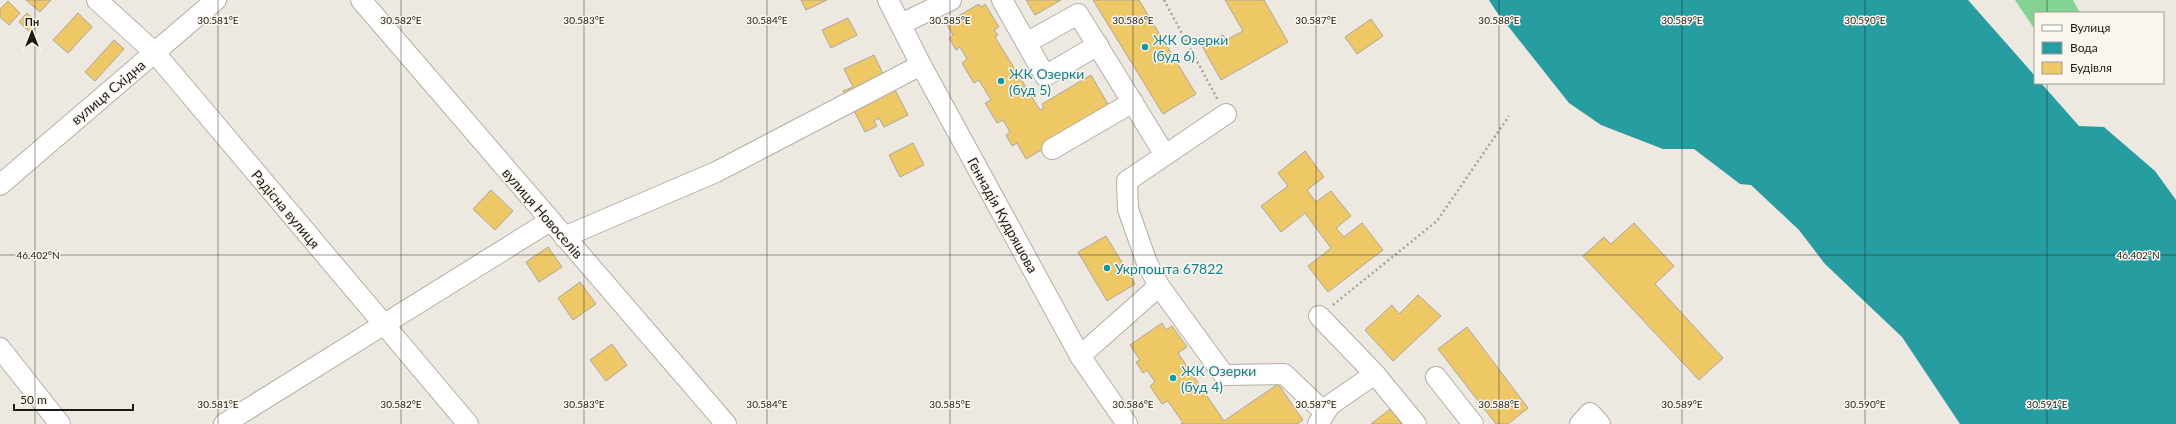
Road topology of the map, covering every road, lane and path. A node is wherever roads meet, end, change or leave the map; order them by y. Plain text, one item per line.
1 (97, 0) edge
2 (216, 0) edge
3 (362, 0) edge
4 (888, 0) edge
5 (951, 0) edge
6 (1002, 0) edge
7 (1164, 0) edge
8 (901, 24) junction
9 (1026, 43) junction
10 (1098, 45) junction
11 (155, 52) junction
12 (921, 65) junction
13 (1133, 102) junction
14 (1226, 114) joint
15 (1509, 116) dead end
16 (1052, 149) dead end
17 (1165, 155) junction
18 (2, 179) edge
19 (550, 221) junction
20 (564, 237) junction
21 (1160, 286) junction
22 (1319, 316) joint
23 (382, 324) junction
24 (0, 348) edge
25 (1080, 356) junction
26 (1375, 374) junction
27 (1436, 377) dead end
28 (1321, 418) edge
29 (60, 424) edge
30 (224, 424) edge
31 (468, 424) edge
32 (726, 424) edge
33 (1127, 424) edge
34 (1416, 424) edge
35 (1473, 424) edge
36 (1580, 424) edge
37 (1600, 424) edge

1 - 11 street, Радісна вулиця
2 - 11 street, вулиця Східна
3 - 19 street, вулиця Новоселів
4 - 8 street, Геннадія Кудряшова
5 - 8 street
6 - 9 street
7 - 14 path
8 - 12 street, Геннадія Кудряшова
9 - 10 street
9 - 10 street
10 - 13 street
11 - 18 street, вулиця Східна
11 - 23 street, Радісна вулиця
12 - 20 street
12 - 25 street, Геннадія Кудряшова
13 - 16 street
13 - 17 street
14 - 17 street
15 - 22 path
17 - 21 street
19 - 20 street, вулиця Новоселів
19 - 23 street
20 - 32 street, вулиця Новоселів
21 - 25 street
21 - 28 street
22 - 26 street
23 - 30 street
23 - 31 street, Радісна вулиця
24 - 29 street
25 - 33 street, Геннадія Кудряшова
26 - 28 street
26 - 34 street
27 - 35 street
36 - 37 street

